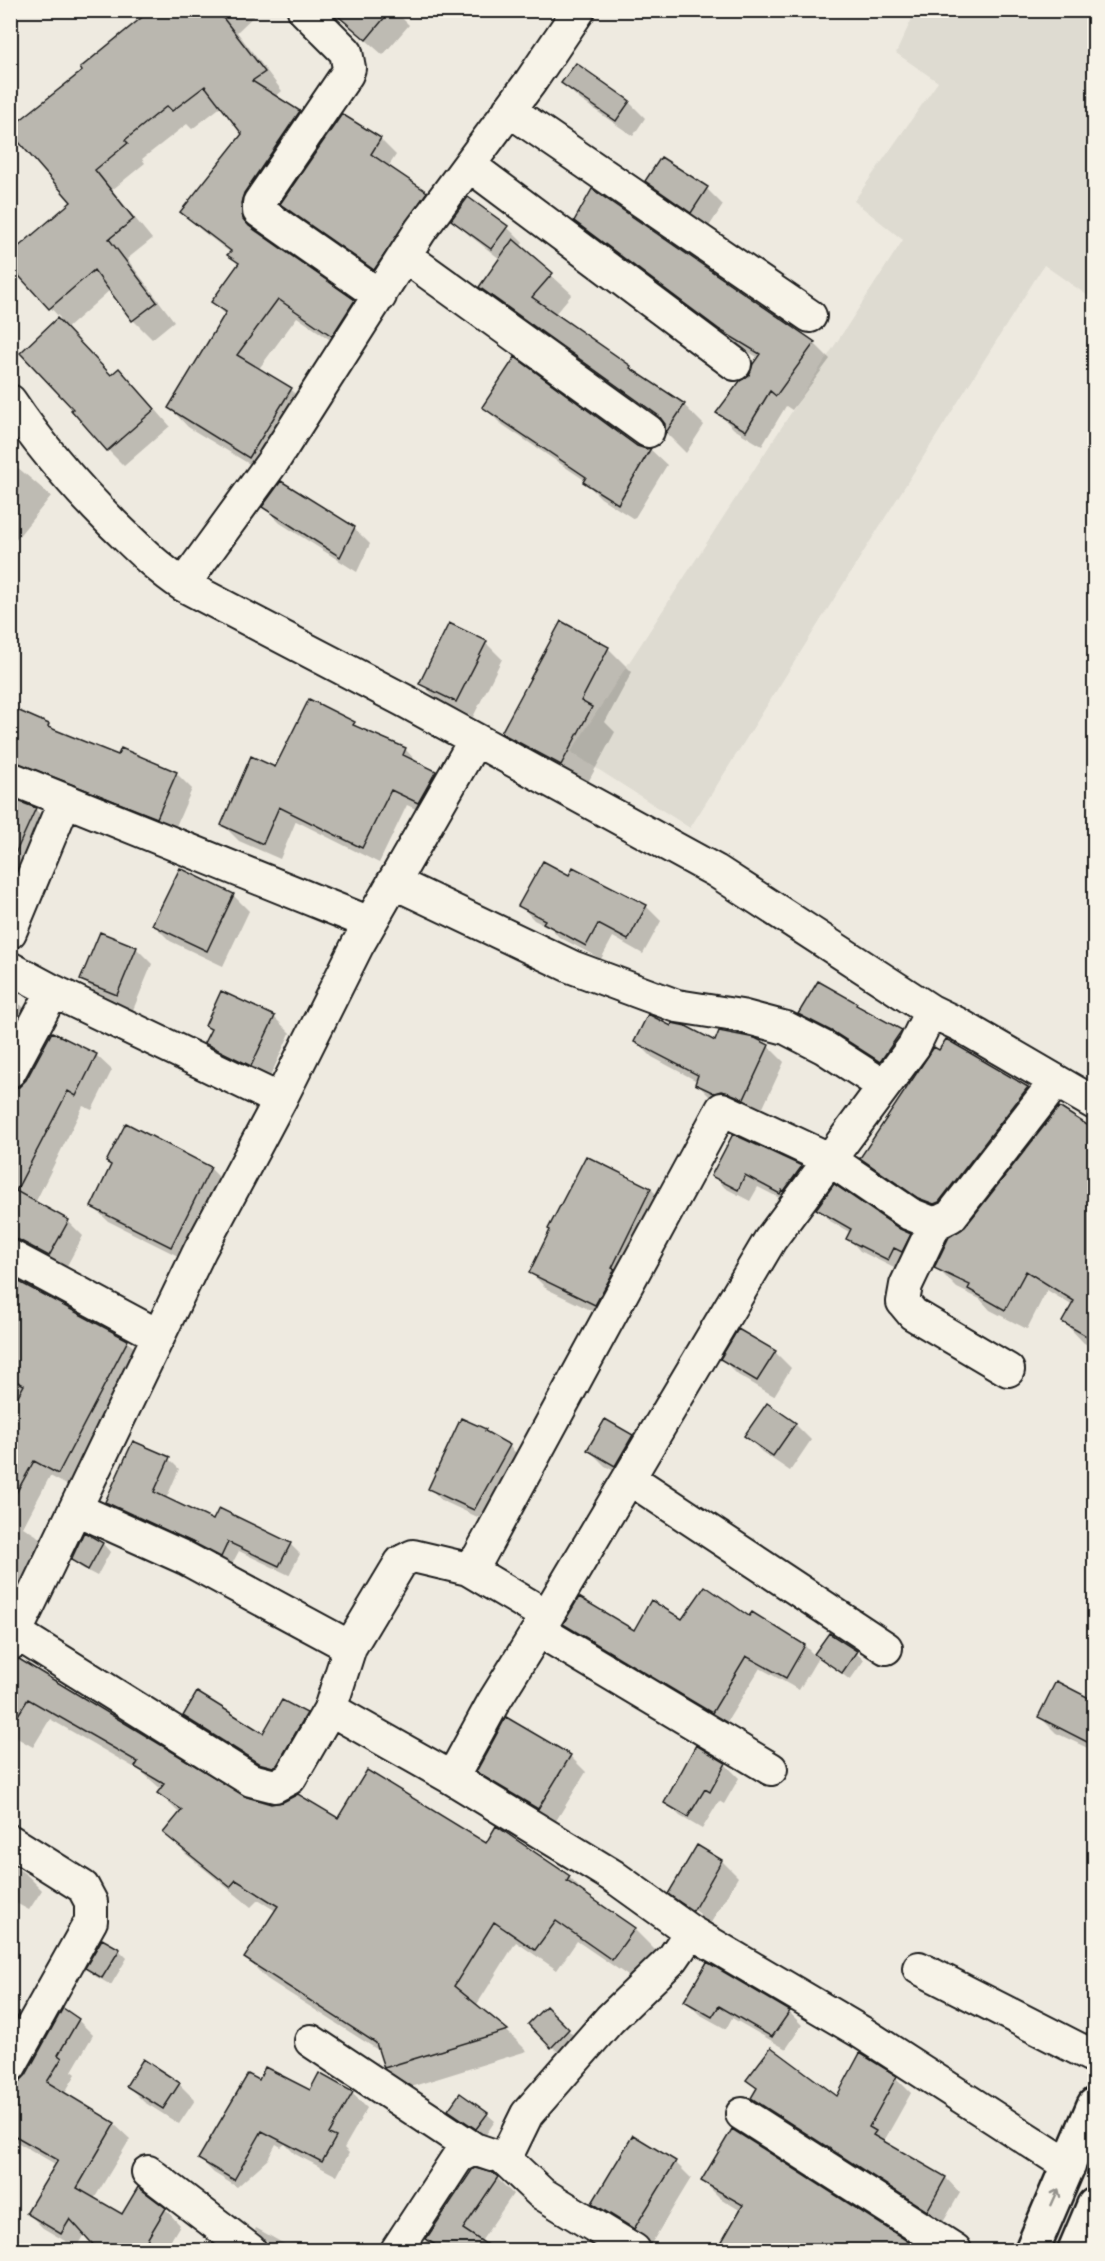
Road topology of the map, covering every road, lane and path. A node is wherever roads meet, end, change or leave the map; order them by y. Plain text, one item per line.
1 (304, 10) edge
2 (579, 10) edge
3 (509, 110) junction
4 (469, 165) junction
5 (405, 256) junction
6 (380, 296) junction
7 (810, 316) dead end
8 (735, 364) dead end
9 (10, 401) edge
10 (648, 431) dead end
11 (19, 433) edge
12 (183, 585) junction
13 (475, 740) junction
14 (10, 778) edge
15 (64, 800) junction
16 (393, 882) junction
17 (370, 922) junction
18 (10, 933) edge
19 (10, 968) edge
20 (53, 991) junction
21 (931, 1011) junction
22 (10, 1071) edge
23 (1056, 1081) junction
24 (884, 1086) junction
25 (280, 1100) junction
26 (1095, 1103) edge
27 (829, 1160) junction
28 (935, 1224) junction
29 (10, 1256) edge
30 (159, 1336) junction
31 (1008, 1370) dead end
32 (629, 1478) junction
33 (76, 1509) junction
34 (468, 1569) junction
35 (543, 1623) junction
36 (13, 1639) edge
37 (350, 1647) junction
38 (886, 1648) dead end
39 (330, 1709) junction
40 (771, 1769) dead end
41 (452, 1778) junction
42 (10, 1841) edge
43 (691, 1932) junction
44 (919, 1968) dead end
45 (311, 2041) dead end
46 (1095, 2058) edge
47 (10, 2066) edge
48 (1095, 2105) edge
49 (742, 2114) dead end
50 (474, 2149) junction
51 (505, 2159) junction
52 (1069, 2166) junction
53 (148, 2172) dead end
54 (1095, 2205) edge
55 (250, 2250) edge
56 (397, 2250) edge
57 (634, 2250) edge
58 (956, 2250) edge
59 (1032, 2250) edge
60 (1075, 2250) edge

1 - 6 street
2 - 3 street
3 - 4 street
3 - 7 street
4 - 5 street
4 - 8 street
5 - 6 street
5 - 10 street
6 - 12 street
9 - 11 street
11 - 12 street
12 - 13 street
13 - 16 street
13 - 21 street
14 - 15 street
15 - 17 street
15 - 18 street
16 - 17 street
16 - 24 street
17 - 25 street
19 - 20 street
20 - 22 street
20 - 25 street
21 - 23 street
21 - 24 street
23 - 26 street
23 - 28 street
24 - 27 street
25 - 30 street
27 - 28 street
27 - 32 street
27 - 34 street
28 - 31 street
29 - 30 street
30 - 33 street
32 - 35 street
32 - 38 street
33 - 36 street
33 - 37 street
34 - 35 street
34 - 37 street
35 - 40 street
35 - 41 street
36 - 39 street
37 - 39 street
39 - 41 street
41 - 43 street
42 - 47 street
43 - 51 street
43 - 52 street
44 - 46 street
45 - 50 street
48 - 52 main road
49 - 58 street
50 - 51 street
50 - 56 street
51 - 57 street
59 -> 52 main road
53 - 55 street
54 - 60 main road

